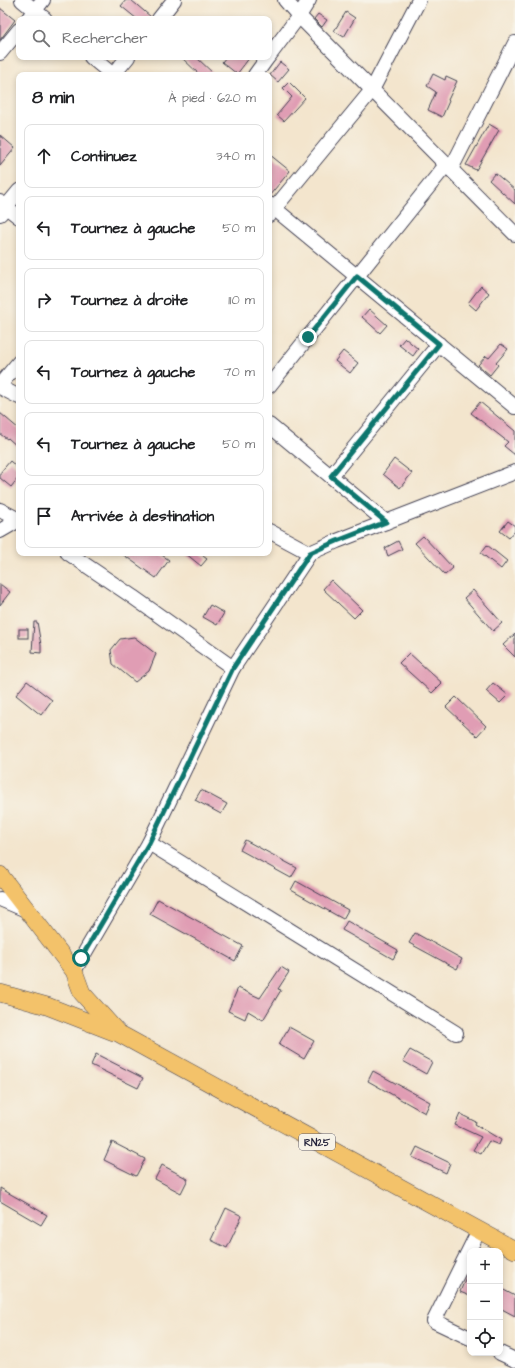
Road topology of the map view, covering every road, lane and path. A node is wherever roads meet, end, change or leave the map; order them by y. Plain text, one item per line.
1 (22, 0) edge
2 (174, 0) edge
3 (285, 0) edge
4 (309, 0) edge
5 (419, 0) edge
6 (38, 12) edge
7 (161, 16) edge
8 (299, 16) junction
9 (16, 34) edge
10 (515, 43) edge
11 (0, 53) edge
12 (272, 53) edge
13 (96, 60) edge
14 (126, 60) edge
15 (267, 60) edge
16 (110, 72) edge
17 (116, 72) edge
18 (257, 72) edge
19 (372, 90) junction
20 (448, 167) junction
21 (16, 193) edge
22 (2, 207) edge
23 (272, 208) edge
24 (272, 210) edge
25 (16, 215) edge
26 (515, 234) edge
27 (357, 276) junction
28 (439, 344) junction
29 (16, 366) edge
30 (272, 382) edge
31 (0, 386) edge
32 (16, 396) edge
33 (515, 407) edge
34 (272, 427) edge
35 (515, 472) edge
36 (331, 476) junction
37 (0, 510) edge
38 (16, 518) edge
39 (16, 522) edge
40 (386, 522) junction
41 (0, 531) edge
42 (272, 533) edge
43 (310, 553) junction
44 (72, 556) edge
45 (233, 668) junction
46 (149, 843) junction
47 (0, 875) edge
48 (0, 899) edge
49 (26, 910) junction
50 (74, 971) junction
51 (0, 993) edge
52 (118, 1033) junction
53 (456, 1033) dead end
54 (479, 1230) junction
55 (515, 1250) edge
56 (467, 1337) edge
57 (503, 1354) edge
58 (515, 1360) edge

1 - 6 street
2 - 7 street
3 - 8 street
4 - 8 street
5 - 19 street
8 - 12 street
8 - 19 street
9 - 11 street
10 - 20 street
13 - 16 street
14 - 17 street
15 - 18 street
19 - 20 street
19 - 23 street
20 - 26 street
20 - 27 street
21 - 22 street
22 - 25 street
24 - 27 street
27 - 28 street
27 - 30 street
28 - 33 street
28 - 36 street
29 - 31 street
31 - 32 street
34 - 36 street
35 - 40 street
36 - 40 street
37 - 38 street
39 - 41 street
40 - 43 street
42 - 43 street
43 - 45 street
44 - 45 street
45 - 46 street
46 - 50 street
46 - 53 street
47 - 49 main road
48 - 49 street
49 - 50 main road
50 - 52 main road
51 - 52 main road, RN25
52 - 54 main road, RN25
54 - 55 main road, RN25
54 - 56 street
57 - 58 street

